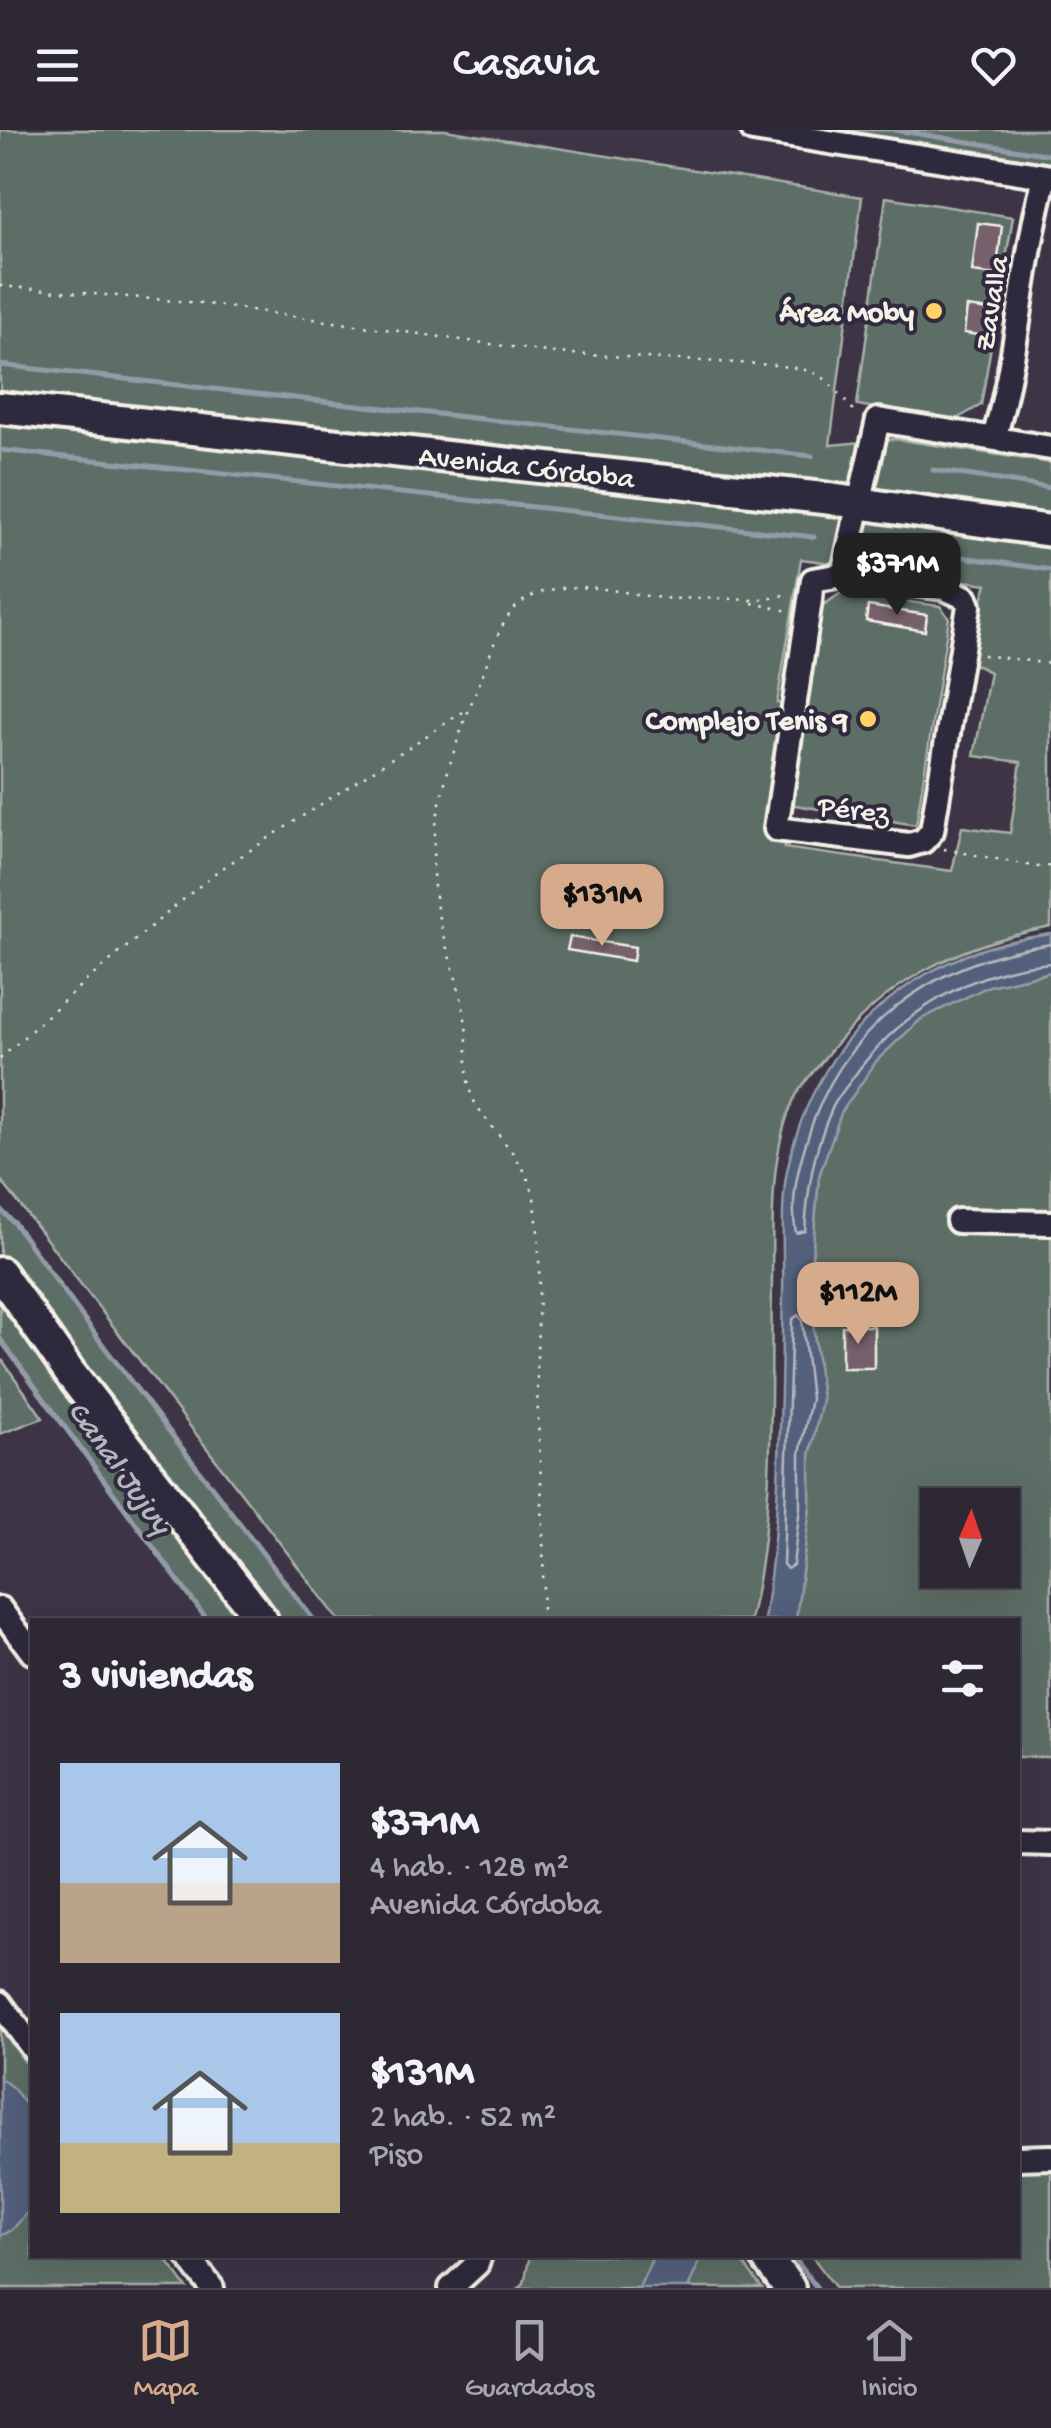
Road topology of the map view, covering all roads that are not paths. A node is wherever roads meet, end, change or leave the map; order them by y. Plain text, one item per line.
1 (753, 130) edge
2 (1048, 177) edge
3 (0, 408) edge
4 (994, 438) junction
5 (1051, 448) edge
6 (858, 503) junction
7 (1051, 532) edge
8 (844, 575) junction
9 (958, 1221) dead end
10 (1051, 1223) edge
11 (5, 1286) edge
12 (0, 1609) edge
13 (260, 1618) edge
14 (30, 1649) edge
15 (1020, 1842) edge
16 (1051, 1842) edge
17 (0, 2003) edge
18 (30, 2044) edge
19 (1020, 2158) edge
20 (1051, 2158) edge
21 (189, 2258) edge
22 (479, 2258) edge
23 (767, 2258) edge
24 (212, 2288) edge
25 (451, 2288) edge
26 (789, 2288) edge

1 - 2 street
2 - 4 street, Zavalla
3 - 6 main road, Avenida Córdoba
4 - 5 street
4 - 6 street
6 - 7 main road, Avenida Córdoba
6 - 8 street
8 - 8 street, Pérez
9 - 10 street
11 - 13 main road
12 - 14 street
15 - 16 street
17 - 18 street
19 - 20 street
21 - 24 street
22 - 25 street
23 - 26 main road

